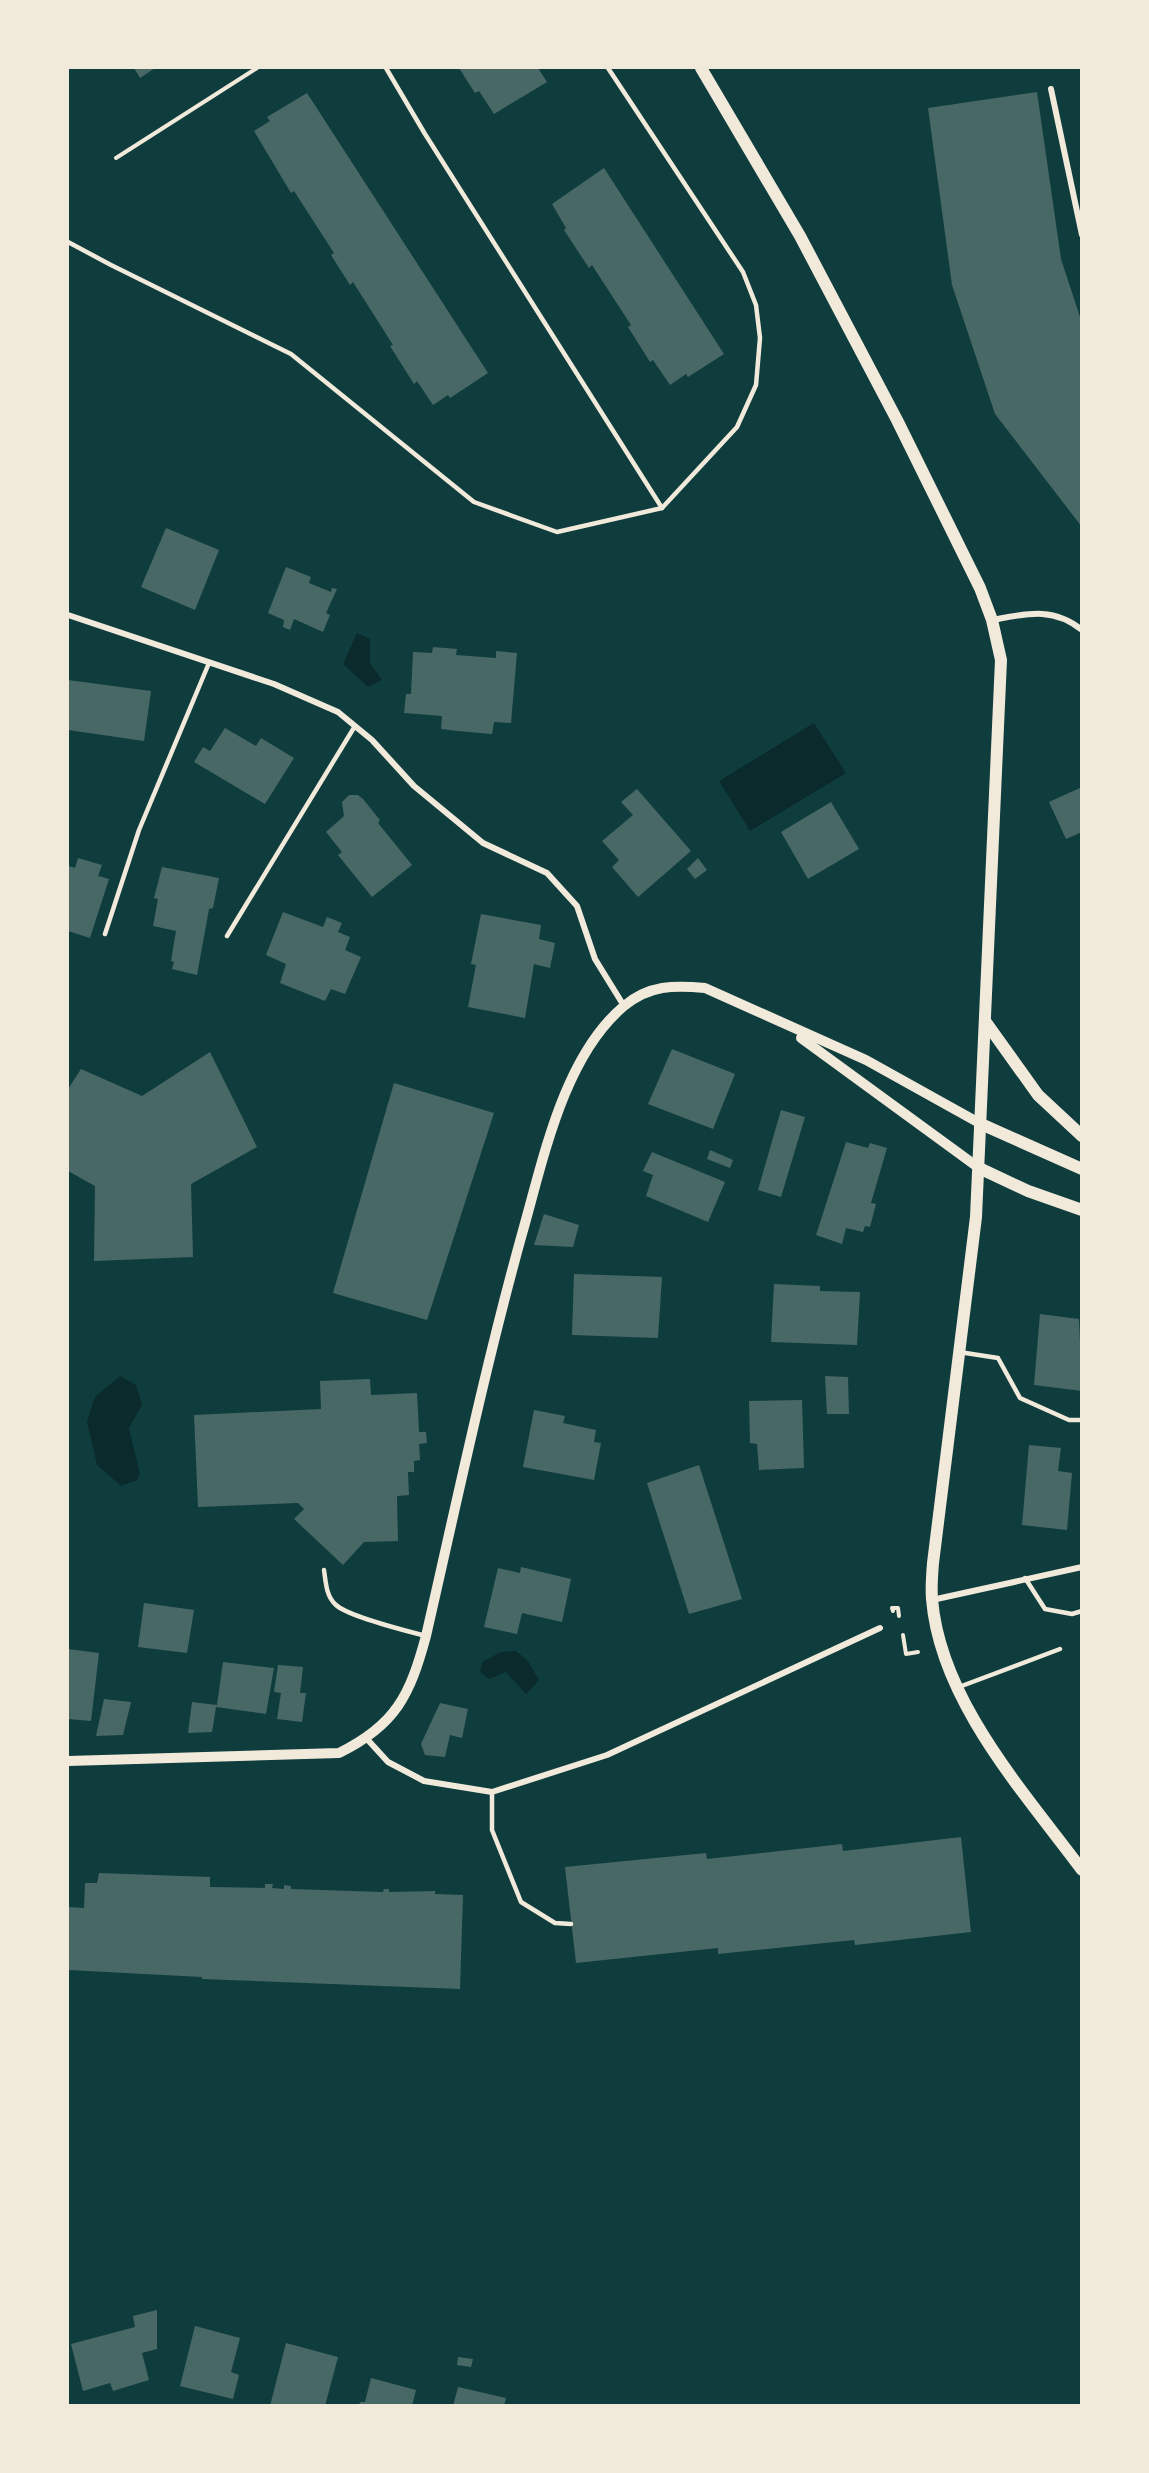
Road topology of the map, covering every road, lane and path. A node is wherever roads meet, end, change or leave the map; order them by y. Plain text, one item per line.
1 (257, 68) edge
2 (386, 68) edge
3 (608, 68) edge
4 (701, 68) edge
5 (1051, 89) dead end
6 (116, 158) dead end
7 (1082, 235) edge
8 (68, 242) edge
9 (662, 508) junction
10 (68, 615) edge
11 (992, 620) junction
12 (1082, 630) edge
13 (209, 663) junction
14 (355, 726) junction
15 (105, 934) dead end
16 (228, 936) dead end
17 (624, 1006) junction
18 (985, 1021) junction
19 (786, 1027) junction
20 (981, 1124) junction
21 (1082, 1136) edge
22 (979, 1168) junction
23 (1082, 1169) edge
24 (1082, 1210) edge
25 (959, 1352) junction
26 (1082, 1420) edge
27 (1082, 1567) edge
28 (324, 1570) dead end
29 (1025, 1578) junction
30 (932, 1600) junction
31 (1082, 1611) edge
32 (880, 1628) dead end
33 (426, 1636) junction
34 (1060, 1649) dead end
35 (958, 1687) junction
36 (367, 1739) junction
37 (68, 1761) edge
38 (492, 1792) junction
39 (1082, 1870) edge
40 (571, 1924) dead end

1 - 6 path
2 - 9 lane
3 - 9 lane
4 - 11 main road
5 - 7 street
8 - 9 lane
10 - 13 street
11 - 12 street
11 - 18 main road
13 - 14 street
13 - 15 lane
14 - 16 lane
14 - 17 street
17 - 19 street
17 - 33 street
18 - 20 main road
18 - 21 main road
19 - 20 street
19 - 22 street
20 - 22 main road
20 - 23 main road
22 - 24 main road
22 - 25 main road
25 - 26 lane
25 - 30 main road
27 - 29 street
28 - 33 lane
29 - 30 street
29 - 31 lane
30 - 35 main road
32 - 38 street
33 - 36 street
34 - 35 lane
35 - 39 main road
36 - 37 street
36 - 38 street
38 - 40 lane

